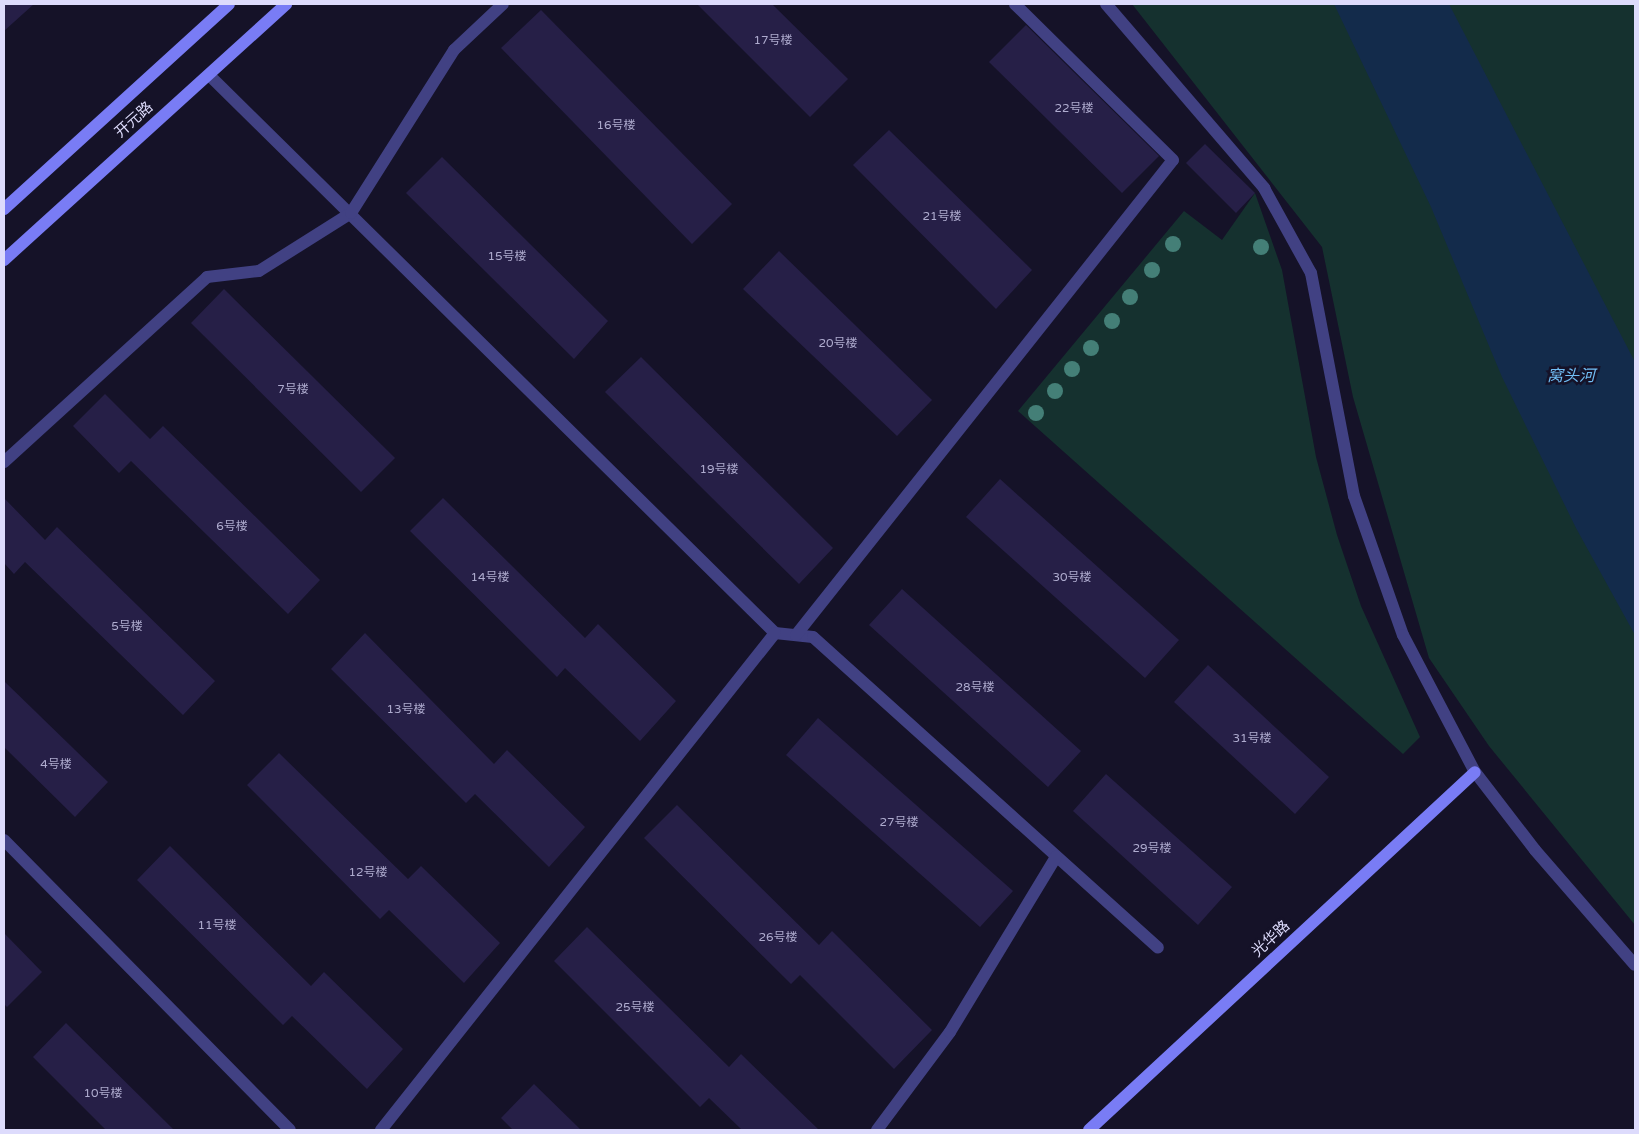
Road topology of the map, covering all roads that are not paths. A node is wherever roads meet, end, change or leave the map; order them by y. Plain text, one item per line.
1 (229, 4) edge
2 (286, 4) edge
3 (503, 4) edge
4 (1015, 4) edge
5 (1106, 4) edge
6 (209, 75) junction
7 (4, 209) edge
8 (351, 213) junction
9 (4, 260) edge
10 (4, 462) edge
11 (775, 633) junction
12 (796, 635) junction
13 (1475, 772) junction
14 (4, 840) edge
15 (1056, 856) junction
16 (1158, 948) dead end
17 (1635, 965) edge
18 (290, 1130) edge
19 (381, 1130) edge
20 (877, 1130) edge
21 (1089, 1130) edge

1 - 7 main road, 开元路
2 - 6 main road, 开元路
3 - 8 street
4 - 12 street
5 - 13 street
6 - 8 street
6 - 9 main road, 开元路
8 - 10 street
8 - 11 street
11 - 12 street
11 - 19 street
12 - 15 street
13 - 17 street
13 - 21 main road, 光华路
14 - 18 street
15 - 16 street
15 - 20 street

